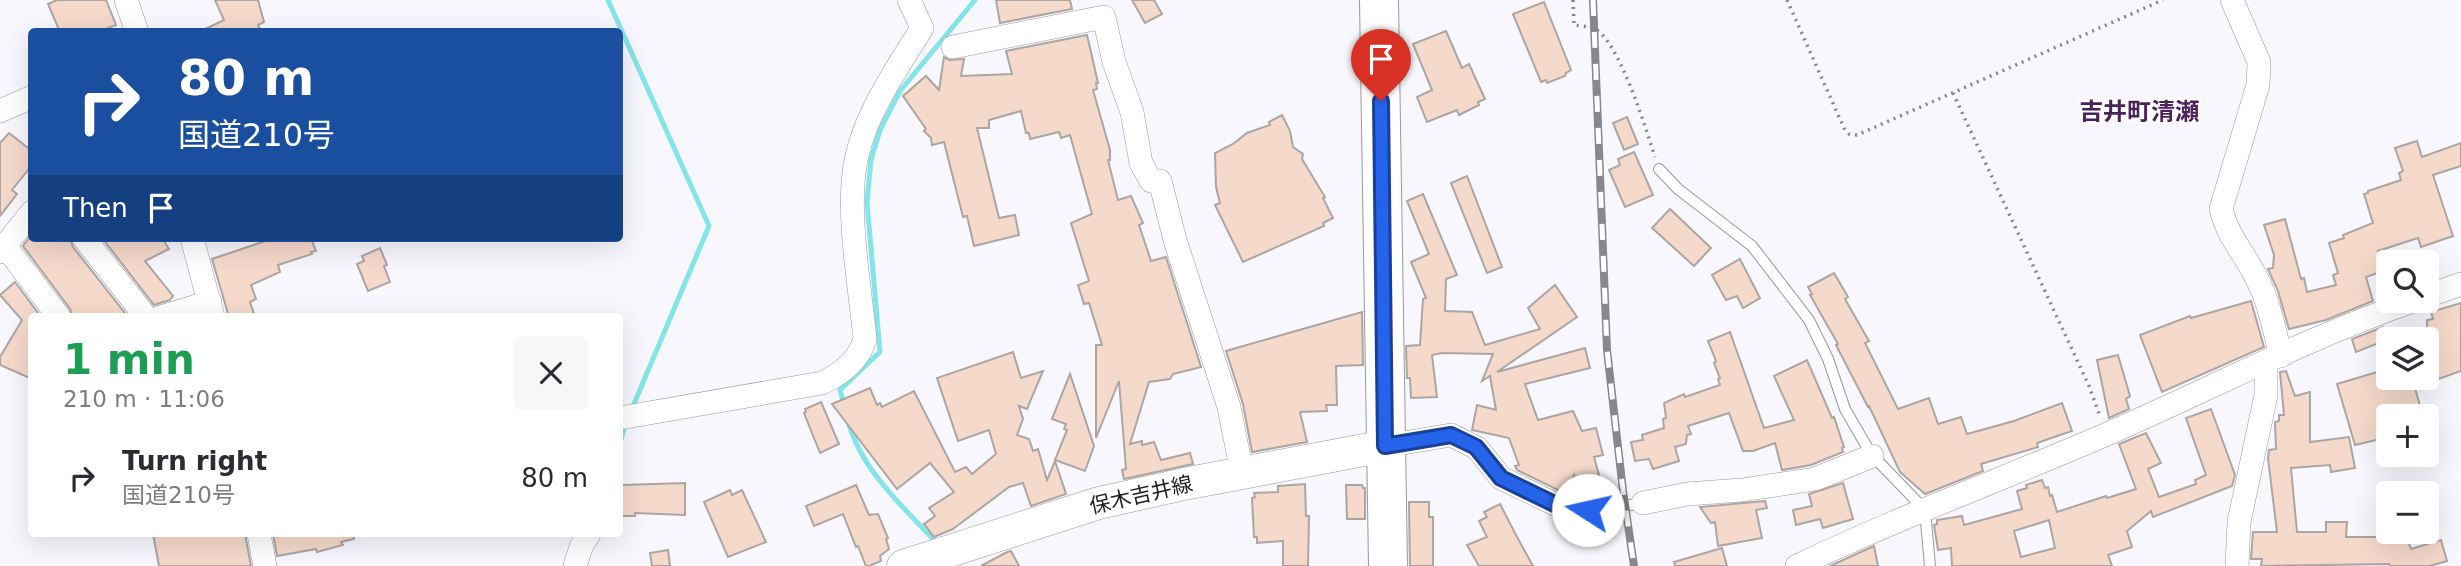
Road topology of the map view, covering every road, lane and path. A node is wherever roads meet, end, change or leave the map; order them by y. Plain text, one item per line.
1 (126, 0) edge
2 (909, 0) edge
3 (1379, 0) edge
4 (1573, 0) edge
5 (1787, 0) edge
6 (2163, 0) edge
7 (2232, 0) edge
8 (136, 28) edge
9 (953, 47) dead end
10 (1953, 93) junction
11 (28, 99) edge
12 (0, 111) edge
13 (1659, 169) joint
14 (28, 217) edge
15 (88, 242) edge
16 (193, 242) edge
17 (3, 250) edge
18 (2461, 284) edge
19 (2439, 292) edge
20 (211, 309) edge
21 (56, 313) edge
22 (158, 313) edge
23 (182, 313) edge
24 (2378, 313) edge
25 (2274, 359) junction
26 (625, 416) edge
27 (2106, 435) junction
28 (1385, 446) junction
29 (1872, 456) junction
30 (1242, 473) junction
31 (1643, 503) joint
32 (1605, 509) joint
33 (1925, 510) junction
34 (260, 537) edge
35 (587, 537) edge
36 (928, 558) edge
37 (265, 566) edge
38 (575, 566) edge
39 (1388, 566) edge
40 (1797, 566) edge
41 (1930, 566) edge
42 (2237, 566) edge

1 - 8 street
2 - 26 street
3 - 28 highway
4 - 13 path
5 - 10 path
6 - 10 path
7 - 25 street
9 - 30 street
10 - 27 path
11 - 12 street
13 - 29 lane
14 - 17 street
15 - 22 street
16 - 20 street
17 - 21 street
18 - 19 street
20 - 23 street
24 - 25 street
25 - 27 street
25 - 42 street
27 - 33 street
28 - 30 main road, 保木吉井線
28 - 32 street
28 - 39 highway
29 - 31 street
29 - 33 lane
30 - 36 main road, 保木吉井線
31 - 32 lane
33 - 40 street
33 - 41 lane
34 - 37 street
35 - 38 street

